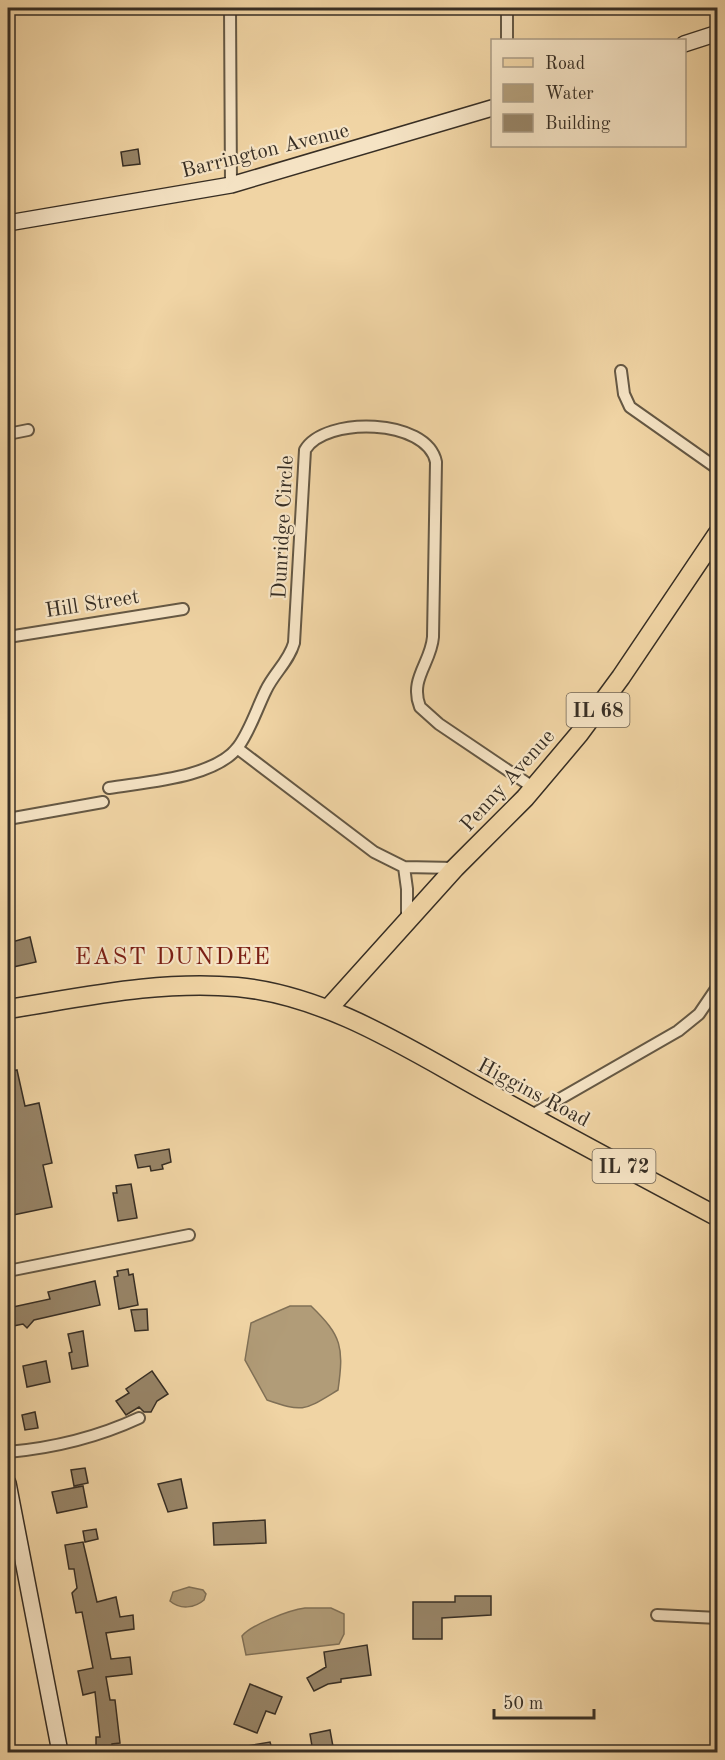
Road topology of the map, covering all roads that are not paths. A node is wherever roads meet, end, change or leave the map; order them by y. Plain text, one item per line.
1 (230, 8) edge
2 (507, 8) edge
3 (717, 33) edge
4 (507, 39) edge
5 (686, 43) edge
6 (491, 108) edge
7 (231, 185) junction
8 (8, 223) edge
9 (621, 371) dead end
10 (28, 430) dead end
11 (8, 434) edge
12 (717, 469) edge
13 (717, 533) edge
14 (183, 609) dead end
15 (8, 637) edge
16 (237, 748) junction
17 (109, 788) dead end
18 (534, 788) junction
19 (103, 802) dead end
20 (8, 819) edge
21 (404, 867) junction
22 (455, 868) junction
23 (407, 922) junction
24 (717, 986) edge
25 (8, 1009) edge
26 (328, 1009) junction
27 (530, 1116) junction
28 (717, 1217) edge
29 (189, 1235) dead end
30 (8, 1271) edge
31 (140, 1418) dead end
32 (8, 1452) edge
33 (8, 1483) edge
34 (657, 1616) dead end
35 (717, 1618) edge
36 (60, 1752) edge

1 - 7 street
2 - 4 street
3 - 5 street
6 - 7 street, Barrington Avenue
7 - 8 street, Barrington Avenue
9 - 12 street
10 - 11 street
13 - 18 main road, Penny Avenue / IL 68
14 - 15 street, Hill Street
16 - 17 street
16 - 18 street, Dunridge Circle
16 - 21 street
18 - 22 main road, Penny Avenue / IL 68
19 - 20 street
21 - 22 street
21 - 23 street
22 - 23 main road, Penny Avenue / IL 68
23 - 26 main road, Penny Avenue / IL 68
24 - 27 street
25 - 26 main road, IL 72
26 - 27 main road, Higgins Road / IL 72
27 - 28 main road, Higgins Road / IL 72
29 - 30 street
31 - 32 street
33 - 36 street
34 - 35 street

